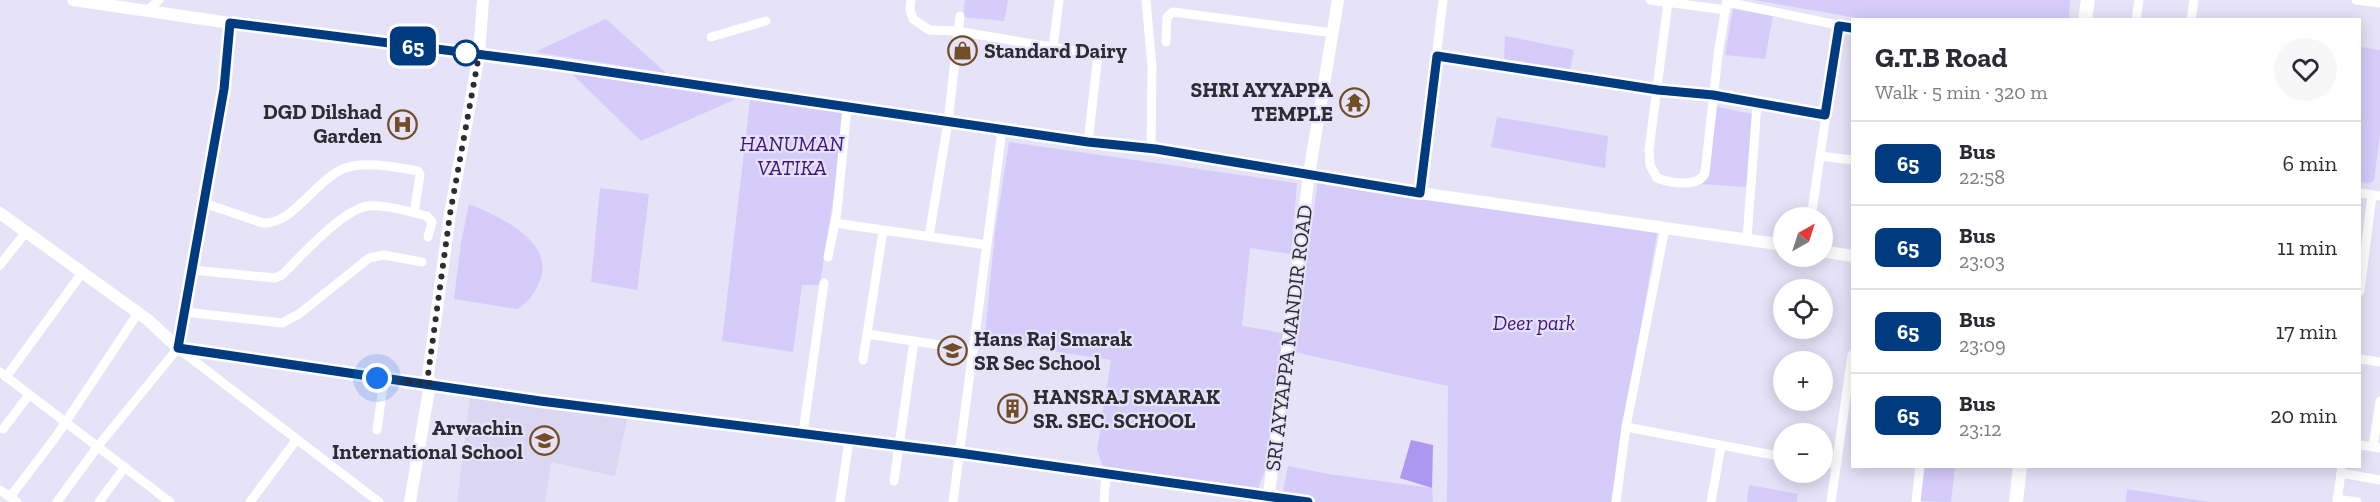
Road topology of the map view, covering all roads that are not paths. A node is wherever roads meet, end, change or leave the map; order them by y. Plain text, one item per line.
1 (73, 0) edge
2 (483, 0) edge
3 (491, 0) edge
4 (911, 0) edge
5 (1059, 0) edge
6 (1146, 0) edge
7 (1338, 0) edge
8 (1443, 0) edge
9 (1650, 0) edge
10 (2080, 0) edge
11 (2088, 0) edge
12 (2139, 0) edge
13 (2194, 0) edge
14 (2356, 0) edge
15 (1668, 2) edge
16 (153, 3) edge
17 (2380, 3) edge
18 (1727, 4) edge
19 (960, 16) dead end
20 (2078, 18) edge
21 (2085, 18) edge
22 (2136, 18) edge
23 (2191, 18) edge
24 (766, 21) dead end
25 (230, 23) junction
26 (1839, 26) junction
27 (1851, 28) edge
28 (957, 31) junction
29 (1333, 33) junction
30 (711, 37) dead end
31 (1166, 42) dead end
32 (1053, 47) junction
33 (484, 56) junction
34 (1437, 56) junction
35 (1658, 90) junction
36 (1713, 95) junction
37 (1757, 105) junction
38 (847, 107) junction
39 (1825, 115) junction
40 (948, 122) junction
41 (1002, 130) junction
42 (1088, 142) junction
43 (1151, 149) junction
44 (1820, 156) junction
45 (1851, 160) edge
46 (1309, 174) junction
47 (1420, 193) junction
48 (2361, 193) edge
49 (2376, 196) edge
50 (204, 203) junction
51 (1813, 207) edge
52 (0, 213) edge
53 (414, 213) junction
54 (835, 223) junction
55 (1665, 228) junction
56 (883, 231) junction
57 (27, 232) junction
58 (929, 236) junction
59 (428, 237) dead end
60 (1747, 238) junction
61 (1773, 243) edge
62 (987, 245) junction
63 (1833, 253) edge
64 (1851, 256) edge
65 (828, 257) dead end
66 (423, 262) dead end
67 (0, 265) edge
68 (192, 270) junction
69 (82, 273) junction
70 (824, 283) dead end
71 (2361, 285) edge
72 (185, 312) junction
73 (138, 313) junction
74 (867, 334) junction
75 (914, 341) junction
76 (178, 348) junction
77 (973, 350) junction
78 (2361, 359) edge
79 (863, 360) dead end
80 (1851, 362) edge
81 (2380, 362) edge
82 (3, 374) edge
83 (384, 379) junction
84 (430, 384) junction
85 (29, 395) junction
86 (2380, 401) edge
87 (65, 423) junction
88 (1626, 427) junction
89 (3, 429) dead end
90 (377, 430) dead end
91 (803, 434) junction
92 (297, 439) junction
93 (849, 440) junction
94 (2361, 445) edge
95 (98, 446) junction
96 (899, 446) junction
97 (1721, 446) junction
98 (2376, 447) edge
99 (959, 453) junction
100 (1773, 456) edge
101 (1833, 464) edge
102 (1837, 464) junction
103 (125, 467) junction
104 (1920, 468) edge
105 (2015, 468) edge
106 (2020, 468) edge
107 (2342, 470) edge
108 (1106, 473) junction
109 (2380, 480) edge
110 (894, 481) dead end
111 (0, 490) edge
112 (1268, 499) edge
113 (14, 500) edge
114 (2337, 501) edge
115 (57, 502) edge
116 (99, 502) edge
117 (170, 502) edge
118 (250, 502) edge
119 (379, 502) edge
120 (410, 502) edge
121 (840, 502) edge
122 (953, 502) edge
123 (1104, 502) edge
124 (1308, 502) edge
125 (1616, 502) edge
126 (1711, 502) edge
127 (1831, 502) edge
128 (1916, 502) edge
129 (2011, 502) edge
130 (2016, 502) edge
131 (2357, 502) edge

1 - 16 street
2 - 33 street
3 - 33 street
4 - 28 street
5 - 32 street
6 - 43 street
7 - 29 street, SRI AYYAPPA MANDIR ROAD
8 - 34 street
9 - 15 street
10 - 20 main road
11 - 21 main road
12 - 22 street
13 - 23 street
14 - 17 street
15 - 18 street
15 - 35 street
16 - 25 street
18 - 26 street
18 - 36 street
19 - 28 street
24 - 30 street
25 - 33 street
25 - 50 street
26 - 27 street
26 - 39 street
28 - 32 street
28 - 40 street
29 - 31 street
29 - 46 street, SRI AYYAPPA MANDIR ROAD
32 - 42 street
33 - 38 street
33 - 84 street
34 - 35 street
34 - 47 street
35 - 36 street
35 - 36 street
36 - 37 street
37 - 39 street
37 - 60 street
38 - 40 street
38 - 54 street
39 - 44 street
40 - 41 street
40 - 58 street
41 - 42 street
41 - 62 street
42 - 43 street
43 - 46 street
44 - 45 street
44 - 51 street
46 - 47 street
46 - 112 street, SRI AYYAPPA MANDIR ROAD
47 - 55 street
48 - 49 street
49 - 71 street
50 - 53 street
50 - 68 street
52 - 57 street
53 - 59 street
53 - 68 street
54 - 56 street
54 - 65 street
55 - 60 street
55 - 88 street
56 - 58 street
56 - 74 street
57 - 67 street
57 - 69 street
58 - 62 street
60 - 61 street
62 - 77 street
63 - 64 street
66 - 72 street
68 - 72 street
69 - 73 street
69 - 82 street
70 - 91 street
72 - 76 street
73 - 76 street
73 - 87 street
74 - 75 street
74 - 79 street
75 - 77 street
75 - 96 street
76 - 83 street
76 - 92 street
76 - 95 street
77 - 99 street
78 - 81 street
80 - 102 street
82 - 85 street
83 - 84 street
83 - 90 street
84 - 91 street
84 - 120 street
85 - 87 street
85 - 89 street
86 - 98 street
87 - 95 street
87 - 113 street
88 - 97 street
88 - 125 street
91 - 93 street
92 - 118 street
92 - 119 street
93 - 96 street
93 - 121 street
94 - 98 street
95 - 103 street
95 - 115 street
96 - 99 street
96 - 110 street
97 - 100 street
97 - 126 street
99 - 108 street
99 - 122 street
101 - 102 street
102 - 127 street
103 - 116 street
103 - 117 street
104 - 128 street
105 - 129 main road
106 - 130 main road
107 - 109 street
107 - 114 street
108 - 112 street
108 - 123 street
111 - 113 street
112 - 124 street
114 - 131 street

